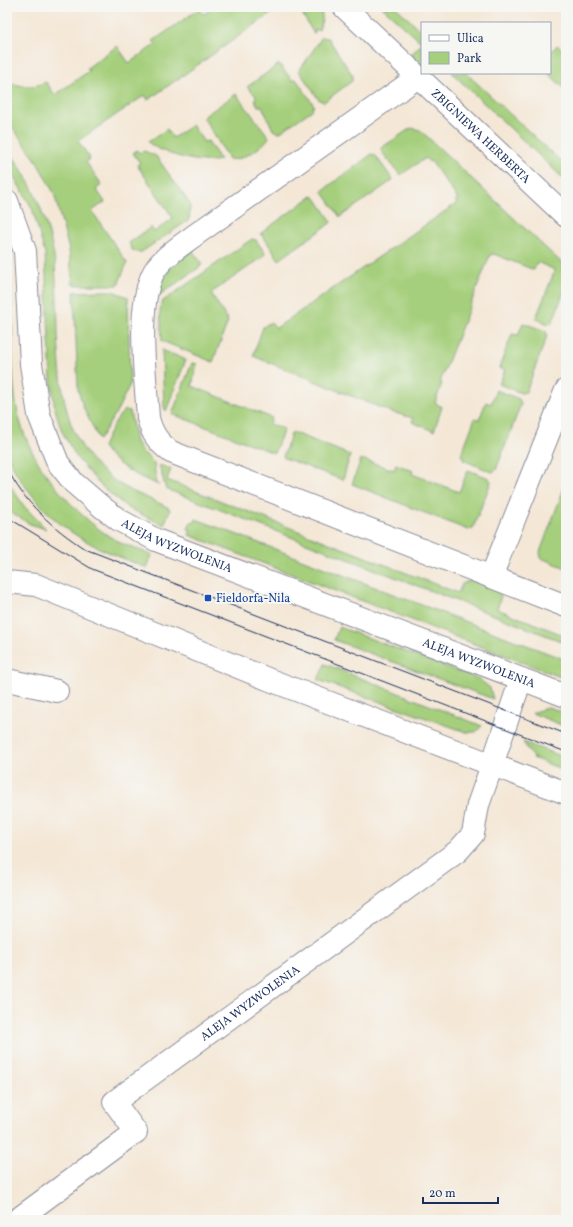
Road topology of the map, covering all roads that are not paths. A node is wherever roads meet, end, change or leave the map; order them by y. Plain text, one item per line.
1 (344, 7) edge
2 (418, 77) junction
3 (7, 201) edge
4 (566, 216) edge
5 (566, 390) edge
6 (491, 577) junction
7 (7, 582) edge
8 (566, 606) edge
9 (521, 679) junction
10 (7, 680) edge
11 (57, 691) dead end
12 (566, 696) edge
13 (492, 765) junction
14 (566, 793) edge
15 (18, 1219) edge

1 - 2 street, ZBIGNIEWA HERBERTA
2 - 4 street, ZBIGNIEWA HERBERTA
2 - 6 street
3 - 9 street, ALEJA WYZWOLENIA
5 - 6 street
6 - 8 street
7 - 13 street
9 - 12 street, ALEJA WYZWOLENIA
9 - 13 street
10 - 11 street
13 - 14 street
13 - 15 street, ALEJA WYZWOLENIA

